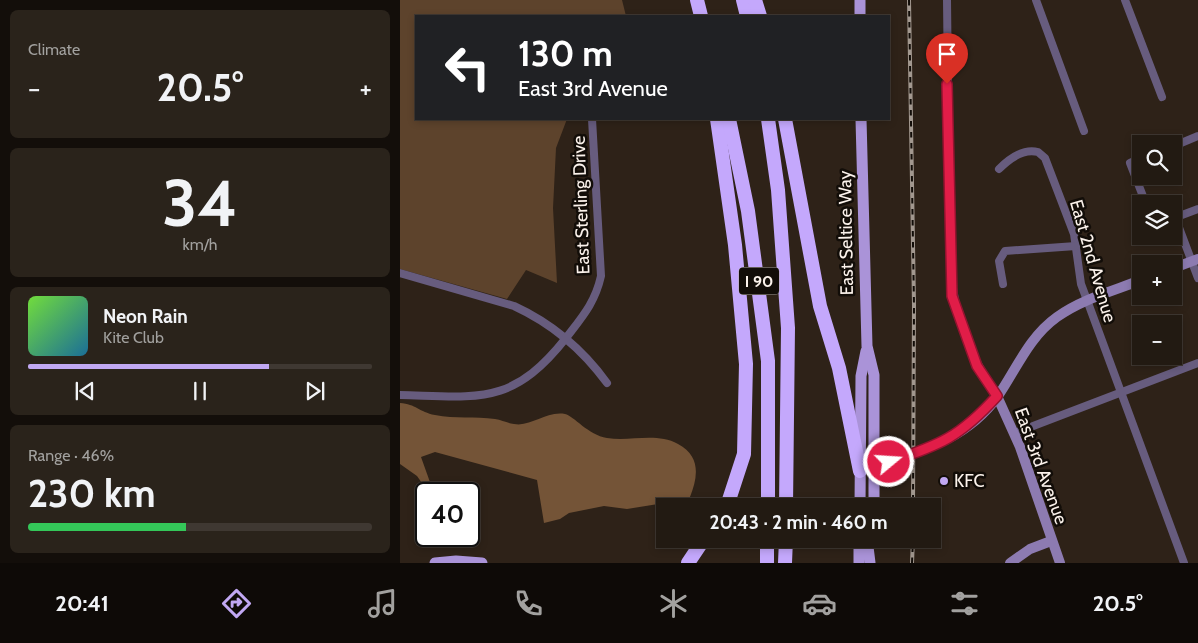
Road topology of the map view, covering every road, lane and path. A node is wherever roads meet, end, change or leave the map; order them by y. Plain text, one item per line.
1 (697, 0) edge
2 (743, 0) edge
3 (755, 0) edge
4 (860, 0) edge
5 (946, 0) edge
6 (1036, 0) edge
7 (1125, 0) edge
8 (701, 15) edge
9 (746, 15) edge
10 (760, 15) edge
11 (860, 15) edge
12 (1162, 97) dead end
13 (592, 120) edge
14 (716, 120) edge
15 (729, 120) edge
16 (768, 120) edge
17 (785, 120) edge
18 (861, 120) edge
19 (1084, 131) dead end
20 (1198, 136) edge
21 (1182, 143) edge
22 (999, 169) dead end
23 (1198, 209) edge
24 (1182, 215) edge
25 (1182, 234) edge
26 (1076, 246) junction
27 (1195, 260) edge
28 (1182, 265) edge
29 (400, 273) edge
30 (1198, 278) edge
31 (1132, 283) edge
32 (1003, 284) dead end
33 (1087, 300) junction
34 (565, 339) junction
35 (867, 346) junction
36 (1198, 364) edge
37 (607, 383) dead end
38 (1121, 394) junction
39 (400, 395) edge
40 (997, 396) junction
41 (1015, 433) junction
42 (874, 467) junction
43 (860, 471) junction
44 (730, 498) edge
45 (768, 498) edge
46 (786, 498) edge
47 (860, 498) edge
48 (867, 498) edge
49 (874, 498) edge
50 (1051, 541) junction
51 (698, 548) edge
52 (699, 548) edge
53 (768, 548) edge
54 (786, 548) edge
55 (859, 548) edge
56 (868, 548) edge
57 (872, 548) edge
58 (449, 562) edge
59 (434, 563) edge
60 (482, 563) edge
61 (688, 563) edge
62 (692, 563) edge
63 (767, 563) edge
64 (785, 563) edge
65 (859, 563) edge
66 (871, 563) edge
67 (1010, 563) edge
68 (1060, 563) edge
69 (1184, 563) edge

1 - 8 highway
2 - 9 highway
3 - 10 highway
4 - 11 main road
5 - 40 street, East 3rd Avenue
6 - 19 street
7 - 12 street
13 - 34 street, East Sterling Drive
14 - 44 highway
15 - 45 highway, I 90
16 - 46 highway, I 90
17 - 43 highway
18 - 35 main road, East Seltice Way
20 - 21 street
22 - 26 street, East 2nd Avenue
23 - 24 street
25 - 27 street
26 - 32 street
26 - 33 street, East 2nd Avenue
27 - 28 street
27 - 30 street
29 - 34 street
31 - 33 street
33 - 38 street, East 2nd Avenue
33 - 40 street
34 - 37 street
34 - 39 street, East Sterling Drive
35 - 42 main road, East Seltice Way
35 - 43 main road, East Seltice Way
36 - 38 street
38 - 41 street
38 - 69 street, East 2nd Avenue
40 - 41 street, East 3rd Avenue
40 - 42 street
41 - 50 street, East 3rd Avenue
42 - 43 main road
42 - 49 main road, East Seltice Way
43 - 47 main road, East Seltice Way
43 - 48 main road
50 - 67 street
50 - 68 street, East 3rd Avenue
51 - 61 highway
52 - 62 highway
53 - 63 highway
54 - 64 highway
55 - 65 main road
56 - 66 main road
57 - 66 main road
58 - 59 main road
58 - 60 main road

